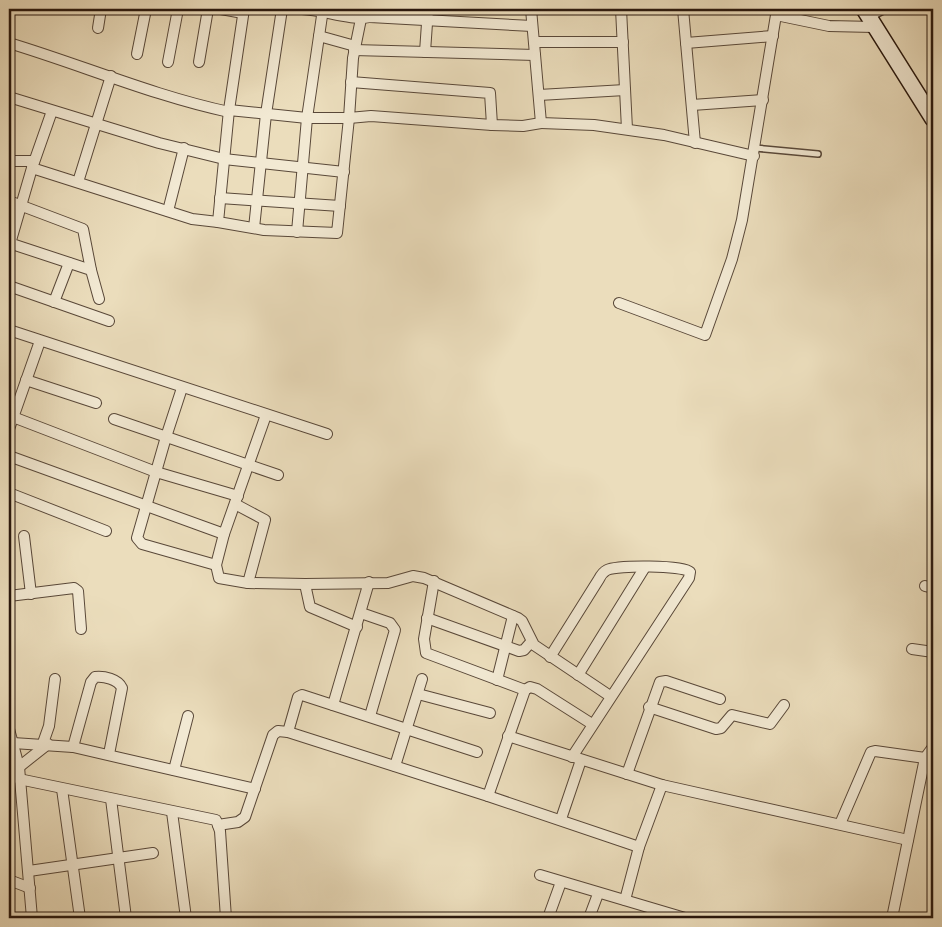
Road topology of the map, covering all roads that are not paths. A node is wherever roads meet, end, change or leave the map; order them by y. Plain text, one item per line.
1 (101, 9) edge
2 (146, 9) edge
3 (178, 9) edge
4 (208, 9) edge
5 (220, 9) edge
6 (282, 9) edge
7 (302, 9) edge
8 (323, 9) edge
9 (428, 9) edge
10 (531, 9) edge
11 (621, 9) edge
12 (683, 9) edge
13 (888, 9) edge
14 (244, 11) edge
15 (776, 12) edge
16 (362, 14) edge
17 (869, 18) edge
18 (427, 20) junction
19 (532, 26) junction
20 (98, 28) dead end
21 (319, 36) junction
22 (773, 36) junction
23 (534, 42) junction
24 (623, 42) junction
25 (9, 43) edge
26 (686, 43) junction
27 (355, 48) junction
28 (425, 52) junction
29 (138, 54) dead end
30 (535, 55) junction
31 (168, 62) dead end
32 (199, 62) dead end
33 (110, 76) junction
34 (351, 82) junction
35 (625, 90) junction
36 (539, 95) junction
37 (9, 96) edge
38 (763, 100) junction
39 (692, 106) junction
40 (52, 111) junction
41 (229, 111) junction
42 (266, 114) junction
43 (307, 118) junction
44 (349, 118) junction
45 (933, 119) edge
46 (95, 122) junction
47 (541, 122) junction
48 (492, 126) junction
49 (627, 129) junction
50 (696, 143) junction
51 (184, 148) junction
52 (754, 152) junction
53 (818, 154) dead end
54 (224, 159) junction
55 (9, 161) edge
56 (262, 163) junction
57 (33, 165) junction
58 (302, 167) junction
59 (344, 172) junction
60 (78, 182) junction
61 (220, 198) junction
62 (9, 201) edge
63 (258, 201) junction
64 (299, 202) junction
65 (22, 206) junction
66 (340, 206) junction
67 (168, 211) junction
68 (218, 222) junction
69 (254, 228) junction
70 (297, 232) junction
71 (9, 245) edge
72 (69, 263) junction
73 (91, 270) junction
74 (9, 286) edge
75 (99, 299) dead end
76 (54, 302) junction
77 (619, 303) dead end
78 (109, 321) dead end
79 (9, 330) edge
80 (40, 341) junction
81 (26, 380) junction
82 (182, 388) junction
83 (96, 403) dead end
84 (266, 415) junction
85 (13, 417) junction
86 (114, 419) dead end
87 (9, 429) edge
88 (327, 434) dead end
89 (166, 437) junction
90 (9, 456) edge
91 (249, 463) junction
92 (156, 472) junction
93 (278, 475) dead end
94 (9, 494) edge
95 (236, 500) junction
96 (145, 506) junction
97 (106, 531) dead end
98 (224, 534) junction
99 (24, 536) dead end
100 (216, 565) junction
101 (645, 567) junction
102 (434, 581) junction
103 (369, 582) junction
104 (248, 583) junction
105 (305, 584) junction
106 (31, 594) junction
107 (9, 596) edge
108 (362, 613) junction
109 (512, 616) junction
110 (428, 618) junction
111 (357, 627) junction
112 (81, 629) dead end
113 (531, 642) junction
114 (506, 647) junction
115 (912, 649) dead end
116 (933, 652) edge
117 (550, 656) junction
118 (578, 675) junction
119 (55, 679) dead end
120 (422, 679) dead end
121 (497, 680) junction
122 (525, 690) junction
123 (418, 694) junction
124 (610, 696) junction
125 (720, 699) dead end
126 (332, 705) junction
127 (784, 705) dead end
128 (649, 708) junction
129 (490, 713) dead end
130 (188, 716) dead end
131 (370, 716) junction
132 (592, 724) junction
133 (407, 729) junction
134 (9, 730) edge
135 (288, 732) junction
136 (508, 736) junction
137 (13, 743) junction
138 (45, 744) junction
139 (74, 747) junction
140 (933, 747) edge
141 (477, 752) dead end
142 (109, 754) junction
143 (576, 758) junction
144 (926, 758) junction
145 (395, 766) junction
146 (19, 767) junction
147 (174, 770) junction
148 (627, 774) junction
149 (19, 779) junction
150 (662, 785) junction
151 (62, 789) junction
152 (255, 789) junction
153 (488, 796) junction
154 (111, 799) junction
155 (172, 812) junction
156 (561, 820) junction
157 (840, 824) junction
158 (218, 825) junction
159 (908, 840) junction
160 (639, 847) junction
161 (153, 852) dead end
162 (118, 859) junction
163 (72, 866) junction
164 (29, 871) junction
165 (540, 875) dead end
166 (9, 880) edge
167 (561, 882) junction
168 (30, 888) junction
169 (598, 894) junction
170 (625, 900) junction
171 (653, 913) edge
172 (32, 918) edge
173 (80, 918) edge
174 (126, 918) edge
175 (186, 918) edge
176 (226, 918) edge
177 (548, 918) edge
178 (589, 918) edge
179 (686, 918) edge
180 (892, 918) edge

1 - 20 street
2 - 29 street
3 - 31 street
4 - 32 street
5 - 14 street
6 - 42 street
7 - 8 street
8 - 16 street
8 - 21 street
9 - 18 street
10 - 19 street
11 - 24 street
12 - 26 street
13 - 17 lane
14 - 41 street
15 - 17 street
15 - 22 street
16 - 18 street
16 - 27 street
17 - 45 street
18 - 19 street
18 - 28 street
19 - 23 street
21 - 27 street
21 - 43 street
22 - 26 street
22 - 38 street
23 - 24 street
23 - 30 street
24 - 35 street
25 - 33 street
26 - 39 street
27 - 28 street
27 - 34 street
28 - 30 street
30 - 36 street
33 - 41 street
33 - 46 street
34 - 44 street
34 - 48 street
35 - 36 street
35 - 49 street
36 - 47 street
37 - 40 street
38 - 39 street
38 - 52 street
39 - 50 street
40 - 46 street
40 - 57 street
41 - 42 street
41 - 54 street
42 - 43 street
42 - 56 street
43 - 44 street
43 - 58 street
44 - 48 street
44 - 59 street
46 - 51 street
46 - 60 street
47 - 48 street
47 - 49 street
49 - 50 street
50 - 52 street
51 - 54 street
51 - 67 street
52 - 53 lane
52 - 77 street
54 - 56 street
54 - 61 street
55 - 57 street
56 - 58 street
56 - 63 street
57 - 60 street
57 - 65 street
58 - 59 street
58 - 64 street
59 - 66 street
60 - 67 street
61 - 63 street
61 - 68 street
62 - 65 street
63 - 64 street
63 - 69 street
64 - 66 street
64 - 70 street
65 - 71 street
65 - 73 street
66 - 70 street
67 - 68 street
68 - 69 street
69 - 70 street
71 - 72 street
72 - 73 street
72 - 76 street
73 - 75 street
74 - 76 street
76 - 78 street
79 - 80 street
80 - 81 street
80 - 82 street
81 - 83 street
81 - 85 street
82 - 84 street
82 - 89 street
84 - 88 street
84 - 91 street
85 - 87 street
85 - 92 street
86 - 89 street
89 - 91 street
89 - 92 street
90 - 96 street
91 - 93 street
91 - 95 street
92 - 95 street
92 - 96 street
94 - 97 street
95 - 98 street
95 - 104 street
96 - 98 street
96 - 100 street
98 - 100 street
99 - 106 street
100 - 104 street
101 - 117 street
101 - 118 street
101 - 124 street
102 - 103 street
102 - 109 street
102 - 110 street
103 - 105 street
103 - 108 street
104 - 105 street
105 - 111 street
106 - 107 street
106 - 112 street
108 - 111 street
108 - 131 street
109 - 113 street
109 - 114 street
110 - 114 street
110 - 121 street
111 - 126 street
113 - 114 street
113 - 117 street
114 - 121 street
115 - 116 street
117 - 118 street
118 - 124 street
119 - 138 street
120 - 123 street
121 - 122 street
122 - 132 street
122 - 136 street
123 - 129 street
123 - 133 street
124 - 132 street
125 - 128 street
126 - 131 street
126 - 135 street
127 - 128 street
128 - 148 street
130 - 147 street
131 - 133 street
132 - 143 street
133 - 141 street
133 - 145 street
134 - 137 street
135 - 145 street
135 - 152 street
136 - 143 street
136 - 153 street
137 - 138 street
137 - 146 street
138 - 139 street
138 - 146 street
139 - 142 street
139 - 142 street
140 - 144 street
142 - 147 street
143 - 148 street
143 - 156 street
144 - 157 street
144 - 159 street
145 - 153 street
146 - 149 street
147 - 152 street
148 - 150 street
149 - 151 street
149 - 164 street
150 - 157 street
150 - 160 street
151 - 154 street
151 - 163 street
152 - 158 street
153 - 156 street
154 - 155 street
154 - 162 street
155 - 158 street
155 - 175 street
156 - 160 street
157 - 159 street
158 - 176 street
159 - 180 street
160 - 170 street
161 - 162 street
162 - 163 street
162 - 174 street
163 - 164 street
163 - 173 street
164 - 168 street
165 - 167 street
166 - 168 street
167 - 169 street
167 - 177 street
168 - 172 street
169 - 170 street
169 - 178 street
170 - 171 street
171 - 179 street

